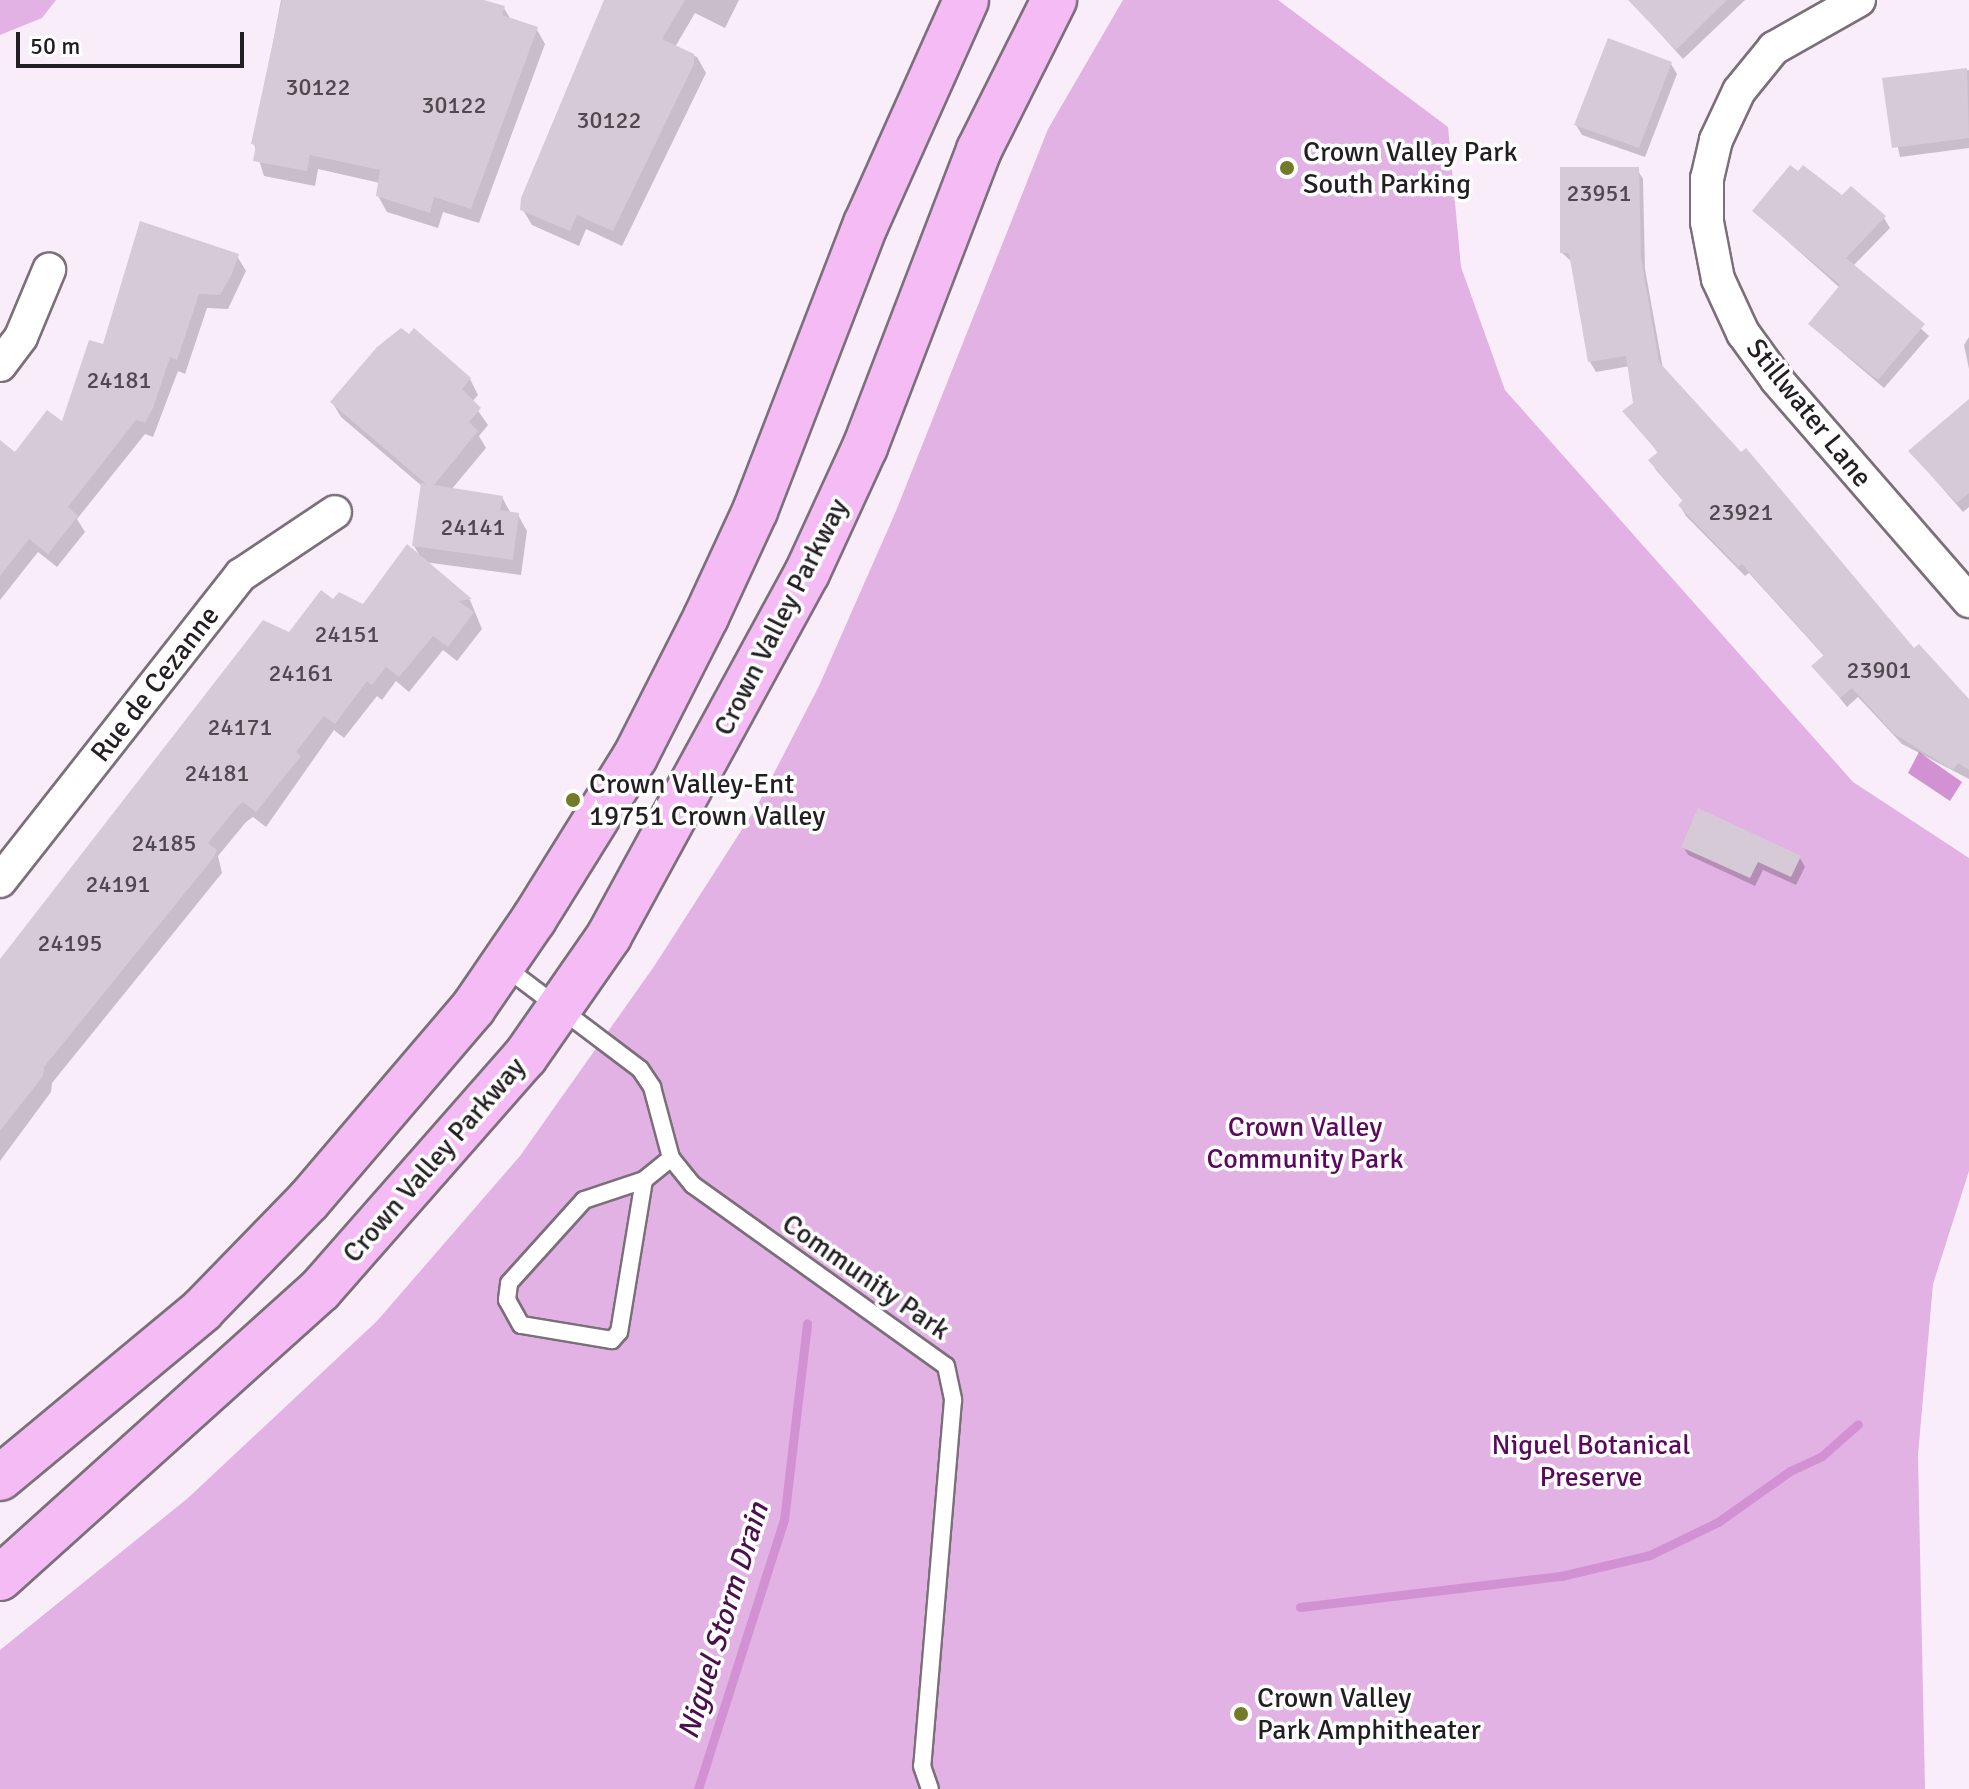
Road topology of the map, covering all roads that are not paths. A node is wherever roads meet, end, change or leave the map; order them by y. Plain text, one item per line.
1 (966, 0) edge
2 (1054, 0) edge
3 (1848, 4) edge
4 (49, 270) dead end
5 (0, 365) edge
6 (335, 512) dead end
7 (1964, 586) edge
8 (0, 881) edge
9 (502, 965) junction
10 (560, 1007) junction
11 (671, 1158) junction
12 (644, 1180) junction
13 (0, 1478) edge
14 (0, 1578) edge
15 (930, 1789) edge

1 - 9 main road
2 - 10 main road, Crown Valley Parkway
3 - 7 street, Stillwater Lane
4 - 5 street
6 - 8 street, Rue de Cezanne
9 - 10 lane, Community Park
9 - 13 main road
10 - 11 lane, Community Park
10 - 14 main road, Crown Valley Parkway
11 - 12 lane
11 - 15 lane, Community Park
12 - 12 lane

